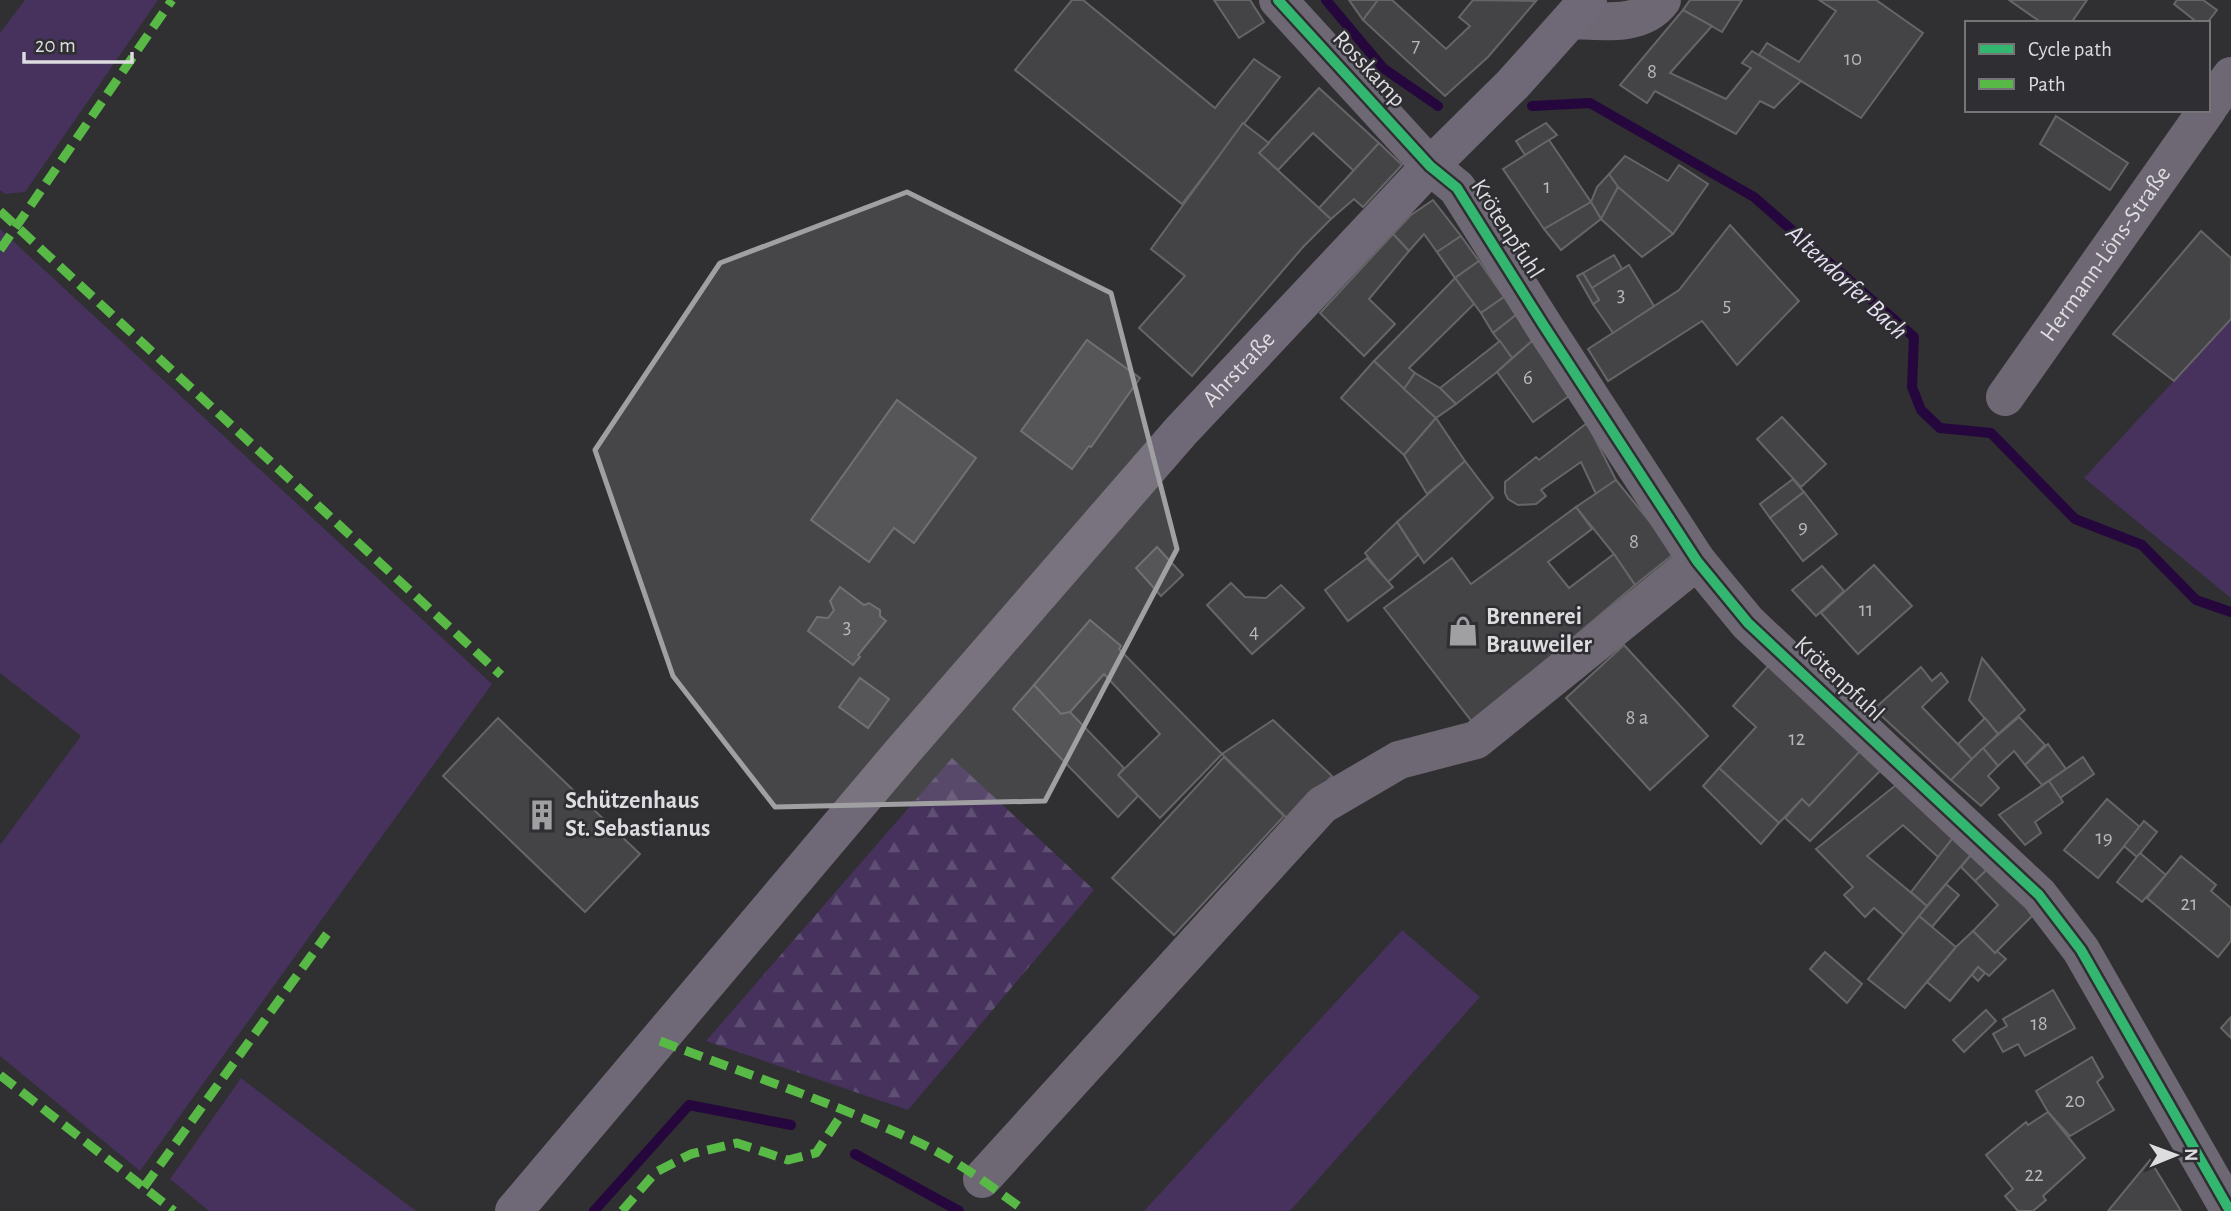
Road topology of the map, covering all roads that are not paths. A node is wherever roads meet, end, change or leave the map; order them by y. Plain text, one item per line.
1 (1278, 0) edge
2 (1662, 0) edge
3 (1579, 10) edge
4 (2231, 76) edge
5 (2210, 106) edge
6 (2206, 112) edge
7 (1430, 166) junction
8 (2005, 397) dead end
9 (1697, 561) junction
10 (982, 1179) dead end
11 (514, 1211) edge
12 (2230, 1211) edge

1 - 7 street, Rosskamp
2 - 3 street
3 - 7 main road, Ahrstraße
4 - 5 street, Hermann-Löns-Straße
6 - 8 street, Hermann-Löns-Straße
7 - 9 street, Krötenpfuhl
7 - 11 main road, Ahrstraße
9 - 10 street
9 - 12 street, Krötenpfuhl

